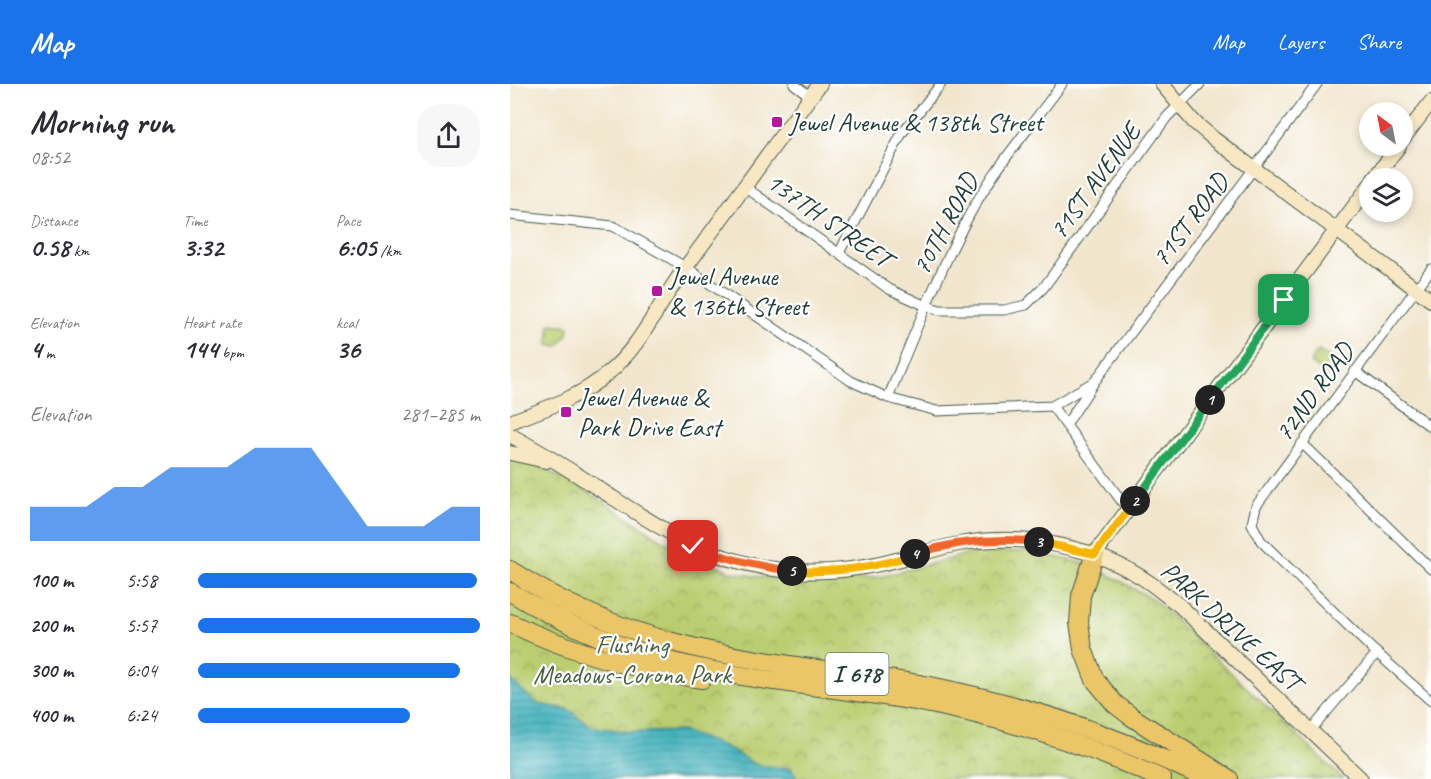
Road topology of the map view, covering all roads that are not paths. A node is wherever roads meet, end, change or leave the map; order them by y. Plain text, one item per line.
1 (794, 84) edge
2 (819, 84) edge
3 (941, 84) edge
4 (1062, 84) edge
5 (1162, 84) edge
6 (1200, 84) edge
7 (1317, 84) edge
8 (810, 96) junction
9 (1431, 102) edge
10 (1178, 105) junction
11 (1413, 126) edge
12 (1391, 156) edge
13 (1255, 168) junction
14 (1382, 168) edge
15 (745, 187) junction
16 (1359, 200) edge
17 (510, 215) edge
18 (1337, 229) junction
19 (839, 253) junction
20 (687, 268) junction
21 (1431, 269) edge
22 (1416, 289) junction
23 (1431, 300) edge
24 (1026, 305) joint
25 (926, 306) junction
26 (1355, 371) junction
27 (1095, 381) junction
28 (888, 398) junction
29 (1052, 406) junction
30 (510, 422) edge
31 (1066, 424) junction
32 (1431, 427) edge
33 (510, 435) edge
34 (1302, 443) junction
35 (510, 453) edge
36 (570, 469) junction
37 (1128, 510) junction
38 (1095, 554) junction
39 (1431, 569) edge
40 (510, 570) edge
41 (510, 591) edge
42 (510, 623) edge
43 (1377, 653) junction
44 (802, 684) junction
45 (1431, 700) edge
46 (1311, 730) junction
47 (1162, 779) edge
48 (1207, 779) edge
49 (1229, 779) edge
50 (1361, 779) edge

1 - 8 street
2 - 8 street
3 - 19 street
4 - 25 street, 70TH ROAD
5 - 10 street
6 - 10 street, 71ST AVENUE
7 - 13 street, 71ST ROAD
8 - 15 street
9 - 11 street
10 - 13 street
10 - 24 street, 71ST AVENUE
12 - 14 street
13 - 18 street
13 - 27 street, 71ST ROAD
15 - 19 street, 137TH STREET
15 - 20 street
16 - 18 street
17 - 20 street
18 - 22 street
18 - 37 street
19 - 25 street, 137TH STREET
20 - 28 street
20 - 30 street
21 - 22 street, 72ND ROAD
22 - 23 street
22 - 26 street, 72ND ROAD
24 - 25 street, 137TH STREET
25 - 28 street, 70TH ROAD
26 - 32 street
26 - 34 street, 72ND ROAD
27 - 29 street, 71ST ROAD
27 - 31 street, 71ST ROAD
28 - 29 street
29 - 31 street
31 - 37 street
33 - 36 street, PARK DRIVE EAST
34 - 39 street
34 - 43 street, 72ND ROAD
35 - 36 street
36 - 38 street, PARK DRIVE EAST
37 - 38 street
38 - 46 street, PARK DRIVE EAST
38 - 49 highway
40 - 48 highway, I 678
41 - 44 highway, I 678
42 - 44 highway
43 - 45 street
43 - 46 street
44 - 47 highway, I 678
46 - 50 street, PARK DRIVE EAST

